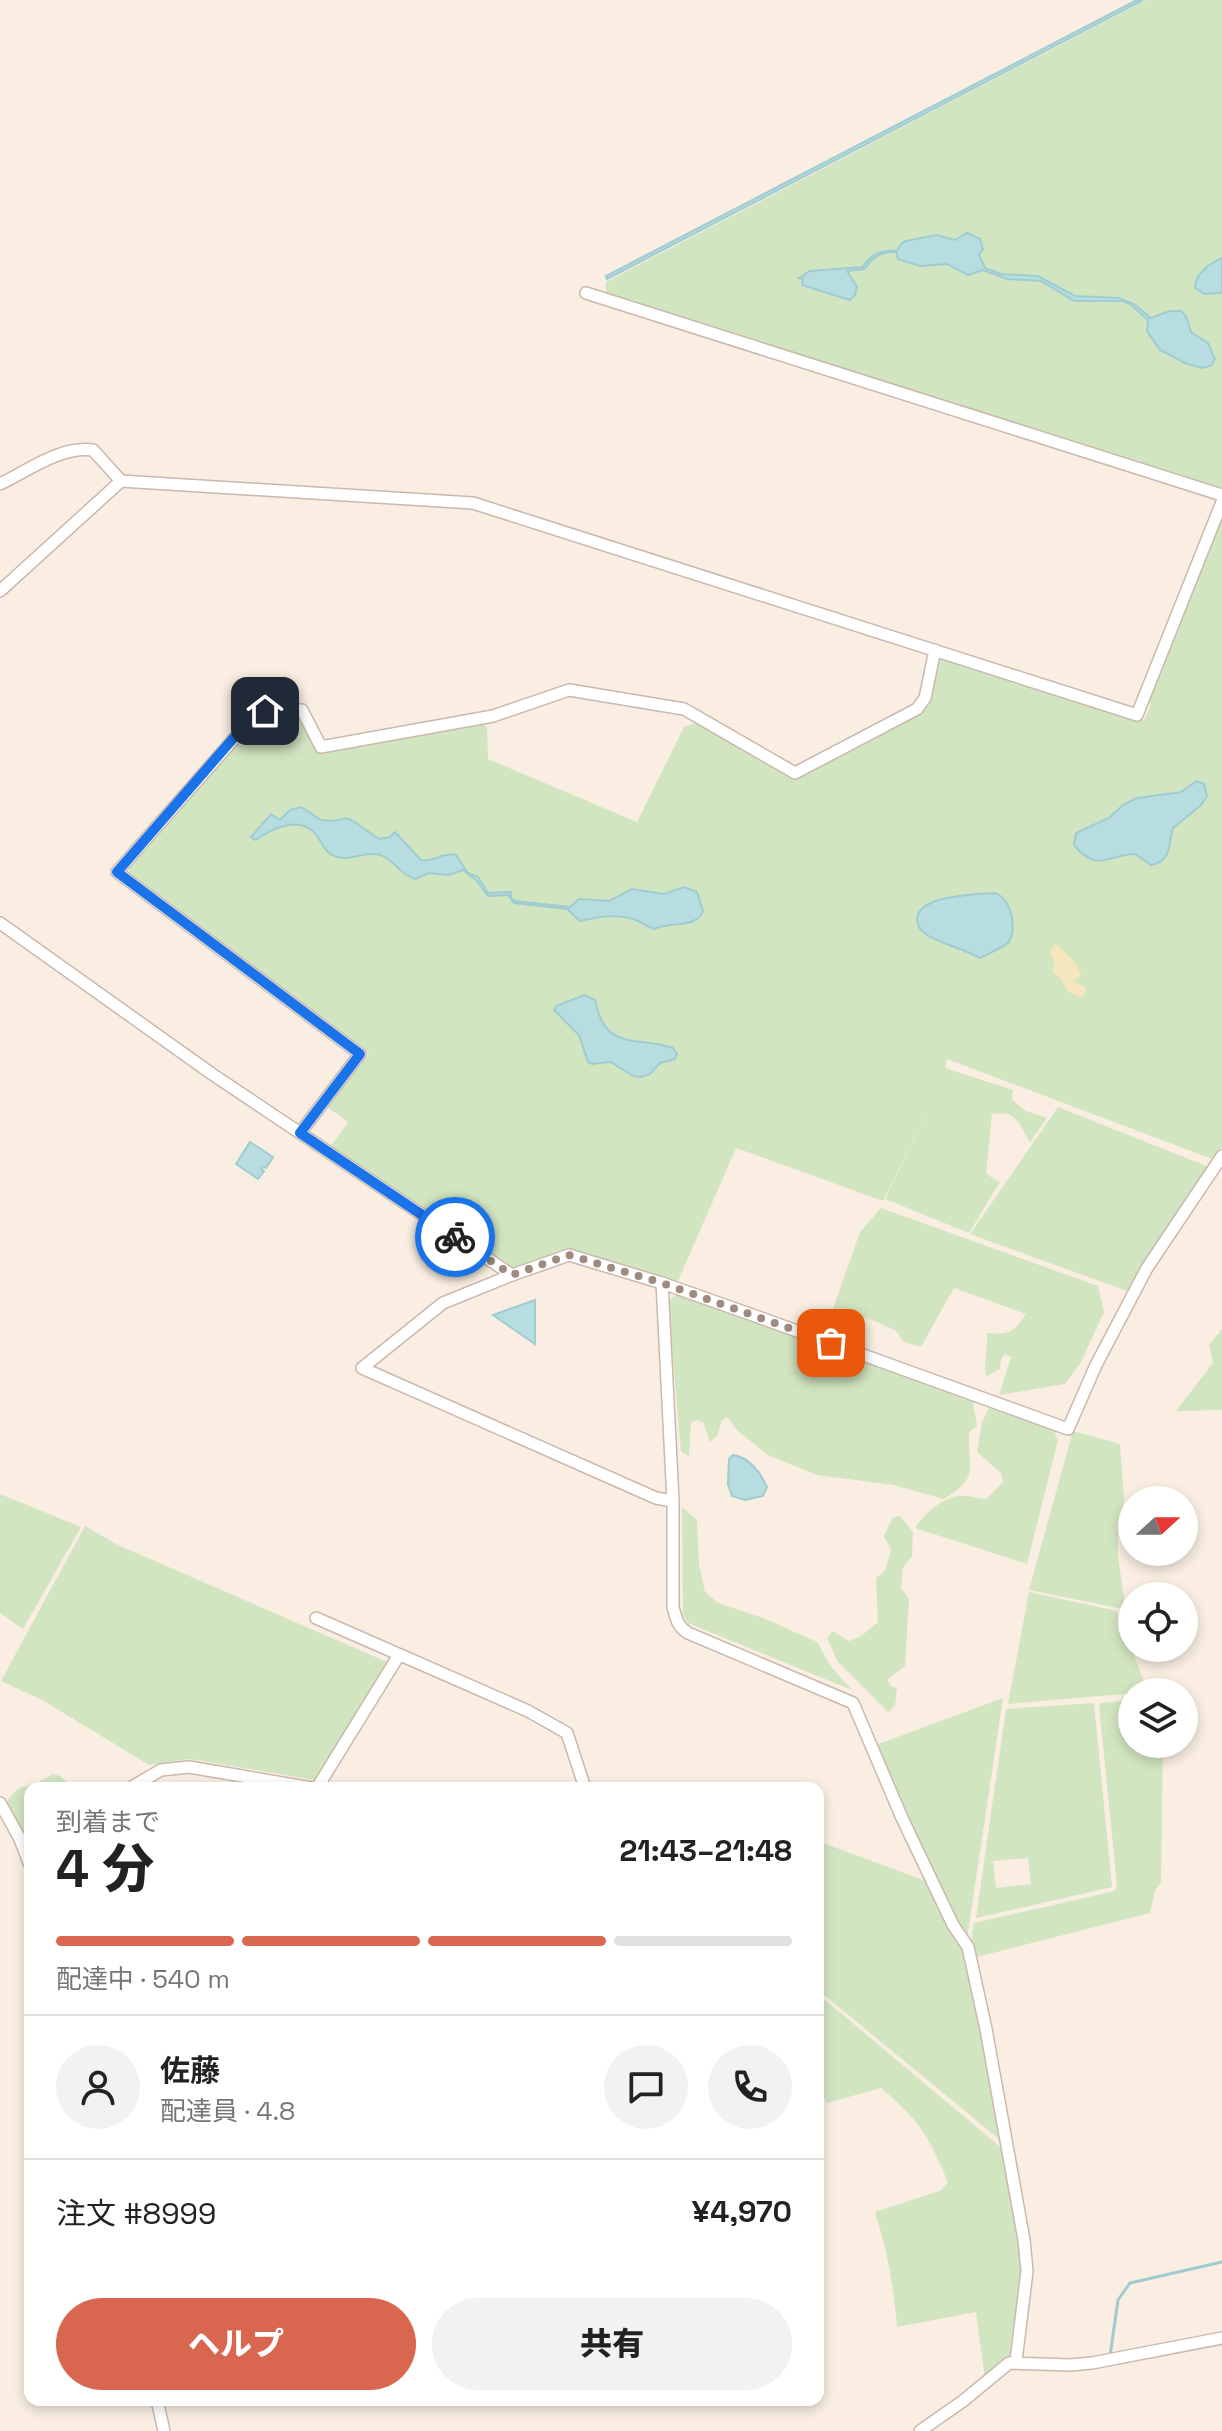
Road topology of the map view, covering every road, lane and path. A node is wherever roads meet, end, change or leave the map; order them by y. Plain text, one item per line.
1 (586, 293) dead end
2 (121, 481) junction
3 (0, 484) edge
4 (1222, 495) edge
5 (1222, 502) edge
6 (0, 591) edge
7 (935, 650) junction
8 (0, 923) edge
9 (300, 1133) junction
10 (1222, 1156) edge
11 (512, 1275) junction
12 (662, 1283) junction
13 (673, 1501) junction
14 (316, 1618) dead end
15 (399, 1655) junction
16 (140, 1782) edge
17 (276, 1782) edge
18 (315, 1782) edge
19 (583, 1782) edge
20 (0, 1803) edge
21 (24, 1848) edge
22 (1222, 2338) edge
23 (1016, 2361) junction
24 (158, 2406) edge
25 (164, 2431) edge
26 (920, 2431) edge

1 - 4 street
2 - 3 street
2 - 6 street
2 - 7 street
5 - 7 street
7 - 9 street
8 - 9 street
9 - 11 street
10 - 12 street
11 - 12 street
11 - 13 street
12 - 13 street
13 - 23 street
14 - 15 street
15 - 18 street
15 - 19 street
16 - 17 street
20 - 21 street
22 - 23 street
23 - 26 street
24 - 25 street

